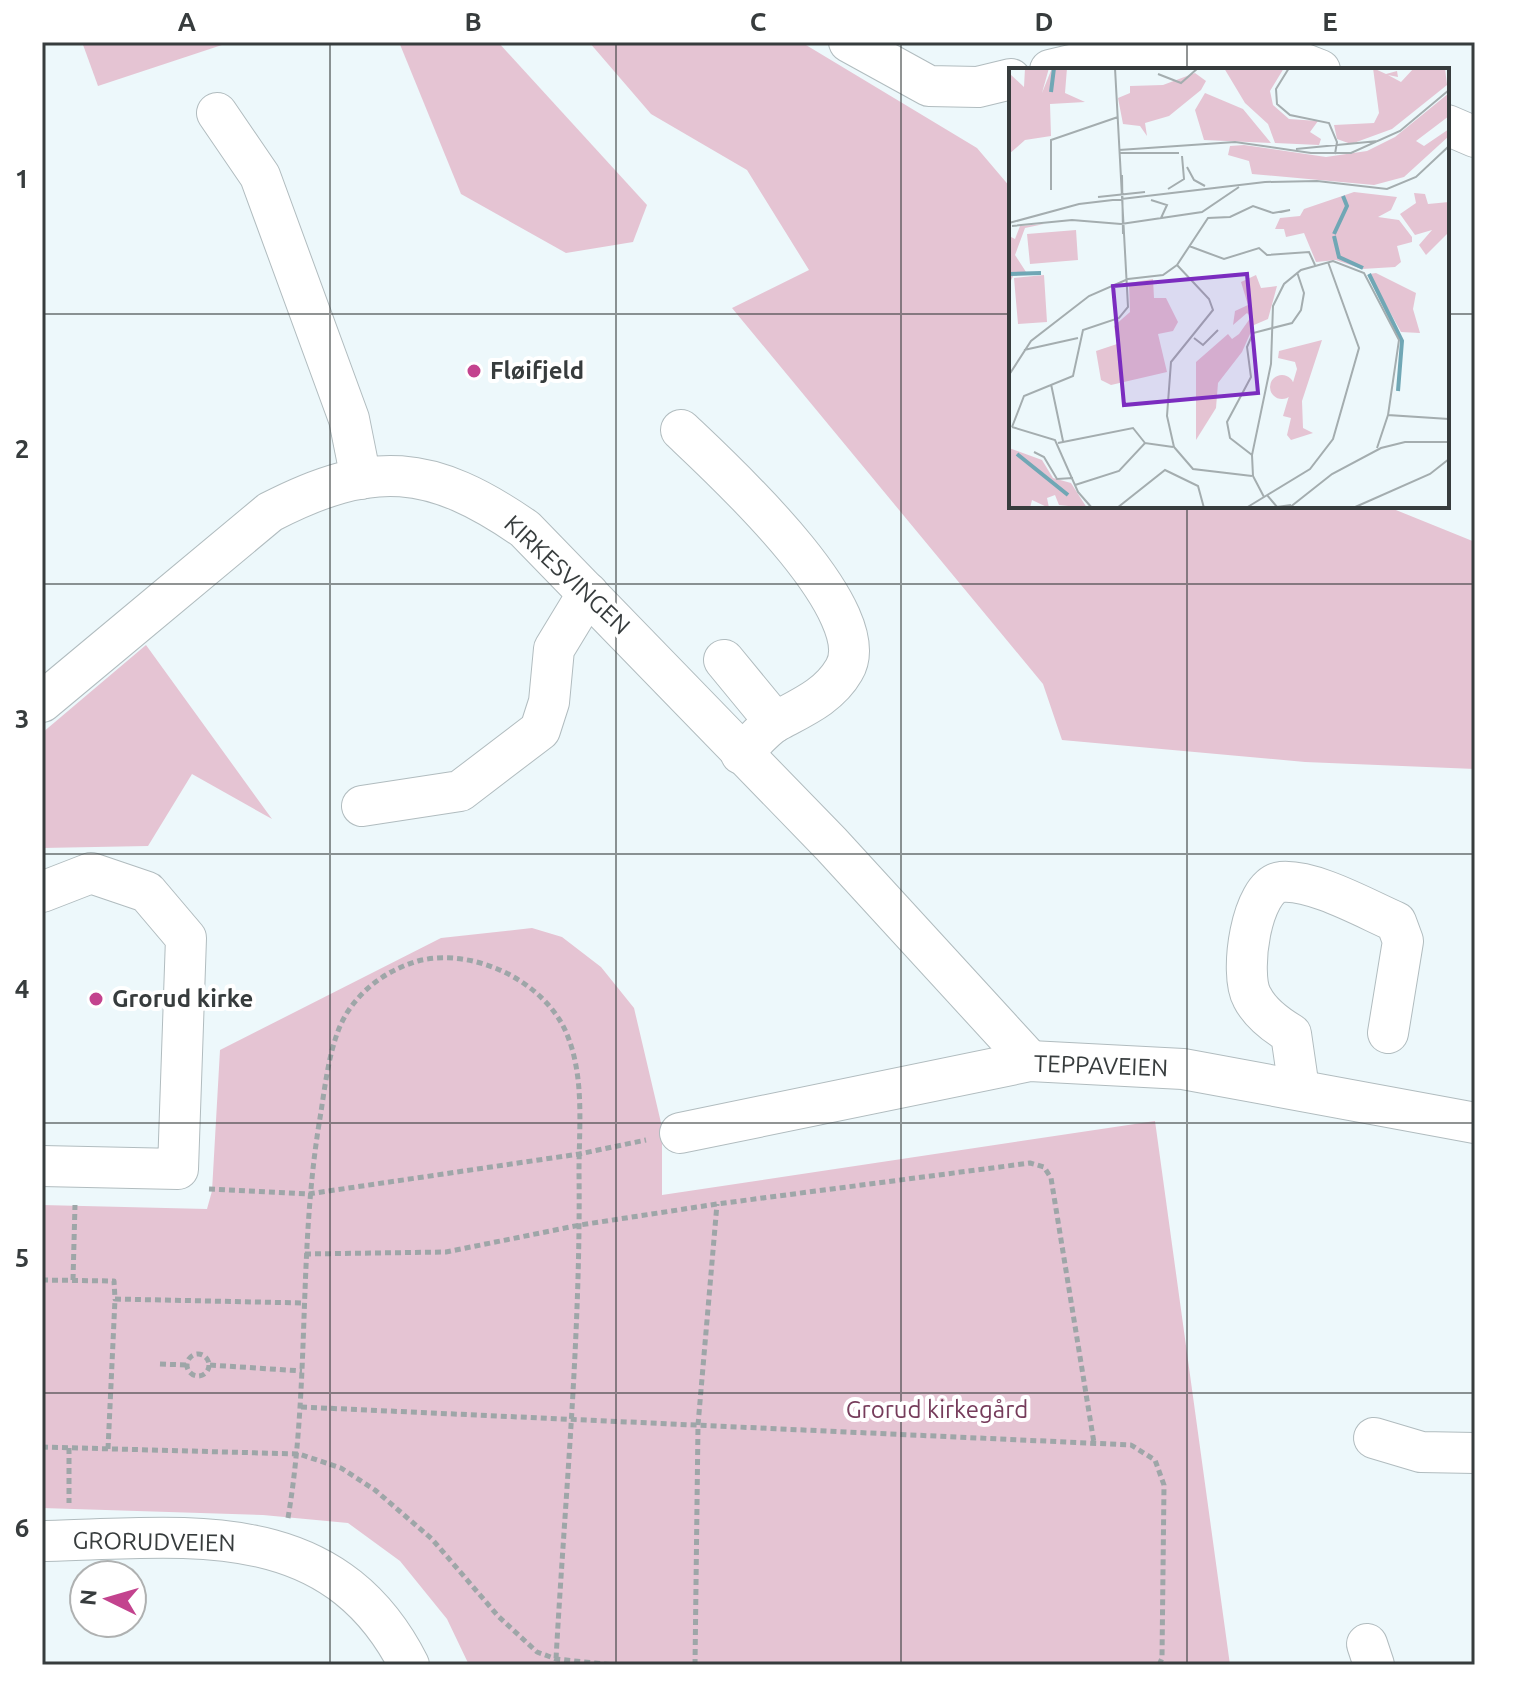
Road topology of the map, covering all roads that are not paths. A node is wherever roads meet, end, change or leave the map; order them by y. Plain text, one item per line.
1 (849, 42) edge
2 (1060, 68) edge
3 (1313, 68) edge
4 (1009, 79) edge
5 (217, 113) dead end
6 (1449, 126) edge
7 (1475, 137) edge
8 (681, 430) dead end
9 (361, 479) junction
10 (588, 593) junction
11 (724, 660) dead end
12 (42, 702) edge
13 (775, 722) junction
14 (741, 754) junction
15 (362, 806) dead end
16 (42, 892) edge
17 (1388, 1033) dead end
18 (1030, 1061) junction
19 (1299, 1089) junction
20 (1475, 1123) edge
21 (680, 1133) road end
22 (42, 1166) edge
23 (1374, 1438) dead end
24 (1475, 1453) edge
25 (42, 1541) edge
26 (409, 1665) edge

1 - 4 street
2 - 3 street
5 - 9 street
6 - 7 street
8 - 13 street
9 - 10 street, KIRKESVINGEN
9 - 12 street, KIRKESVINGEN
10 - 14 street, KIRKESVINGEN
10 - 15 street
11 - 13 street
13 - 14 street
14 - 18 street, KIRKESVINGEN
16 - 22 street
17 - 19 street
18 - 19 street, TEPPAVEIEN
18 - 21 street, TEPPAVEIEN
19 - 20 street, TEPPAVEIEN
23 - 24 street
25 - 26 street, GRORUDVEIEN

